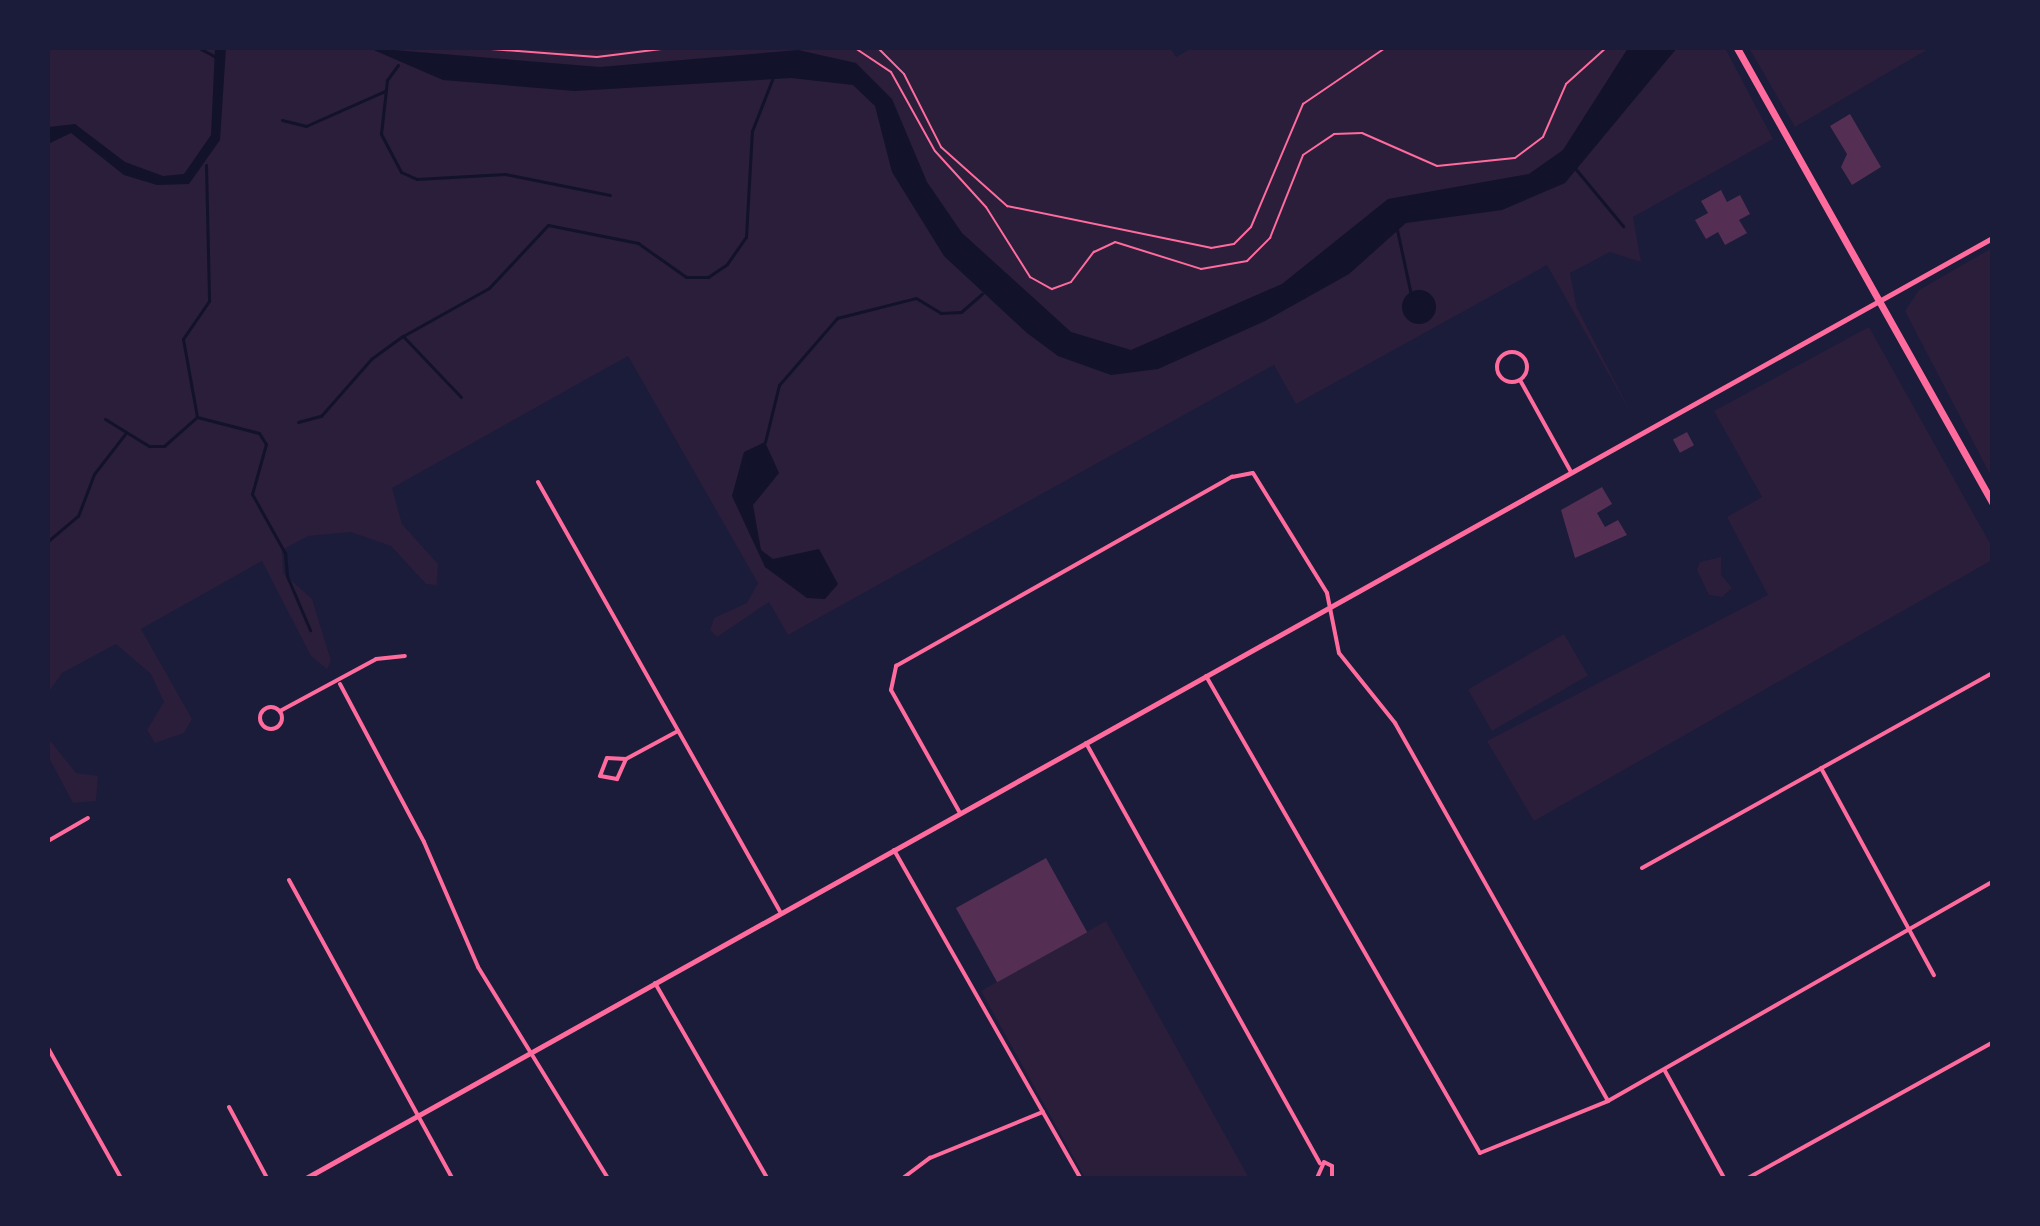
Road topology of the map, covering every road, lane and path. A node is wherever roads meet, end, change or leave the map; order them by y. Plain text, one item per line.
1 (478, 48) edge
2 (669, 48) edge
3 (855, 48) edge
4 (878, 48) edge
5 (1385, 48) edge
6 (1606, 48) edge
7 (1737, 48) edge
8 (1992, 238) edge
9 (1880, 301) junction
10 (1520, 380) junction
11 (1572, 473) junction
12 (538, 482) dead end
13 (1992, 502) edge
14 (1332, 606) junction
15 (405, 656) dead end
16 (1992, 673) edge
17 (1206, 676) junction
18 (340, 684) junction
19 (280, 711) junction
20 (678, 731) junction
21 (1086, 743) junction
22 (626, 759) junction
23 (1821, 768) junction
24 (960, 813) junction
25 (88, 818) dead end
26 (48, 841) edge
27 (894, 850) junction
28 (1642, 868) dead end
29 (289, 880) dead end
30 (1992, 882) edge
31 (781, 913) junction
32 (1908, 929) junction
33 (1934, 975) dead end
34 (655, 983) junction
35 (1992, 1043) edge
36 (48, 1048) edge
37 (533, 1051) junction
38 (1665, 1071) junction
39 (1608, 1101) junction
40 (229, 1107) dead end
41 (1043, 1112) junction
42 (418, 1115) junction
43 (1320, 1163) junction
44 (121, 1178) edge
45 (267, 1178) edge
46 (306, 1178) edge
47 (452, 1178) edge
48 (608, 1178) edge
49 (767, 1178) edge
50 (903, 1178) edge
51 (1080, 1178) edge
52 (1317, 1178) edge
53 (1332, 1178) edge
54 (1724, 1178) edge
55 (1748, 1178) edge

1 - 2 path
3 - 6 path
4 - 5 path
7 - 9 main road
8 - 9 street
9 - 11 street
9 - 13 main road
10 - 10 street
10 - 11 street
11 - 14 street
12 - 20 street
14 - 17 street
14 - 24 street
14 - 39 street
15 - 18 street
16 - 23 street
17 - 21 street
17 - 39 street
18 - 19 street
18 - 37 street
19 - 19 street
20 - 22 street
20 - 31 street
21 - 24 street
21 - 43 street
22 - 22 street
23 - 28 street
23 - 32 street
24 - 27 street
25 - 26 street
27 - 31 street
27 - 41 street
29 - 42 street
30 - 32 street
31 - 34 street
32 - 33 street
32 - 38 street
34 - 37 street
34 - 49 street
35 - 55 street
36 - 44 street
37 - 42 street
37 - 48 street
38 - 39 street
38 - 54 street
40 - 45 street
41 - 50 street
41 - 51 street
42 - 46 street
42 - 47 street
43 - 52 street
43 - 53 street

